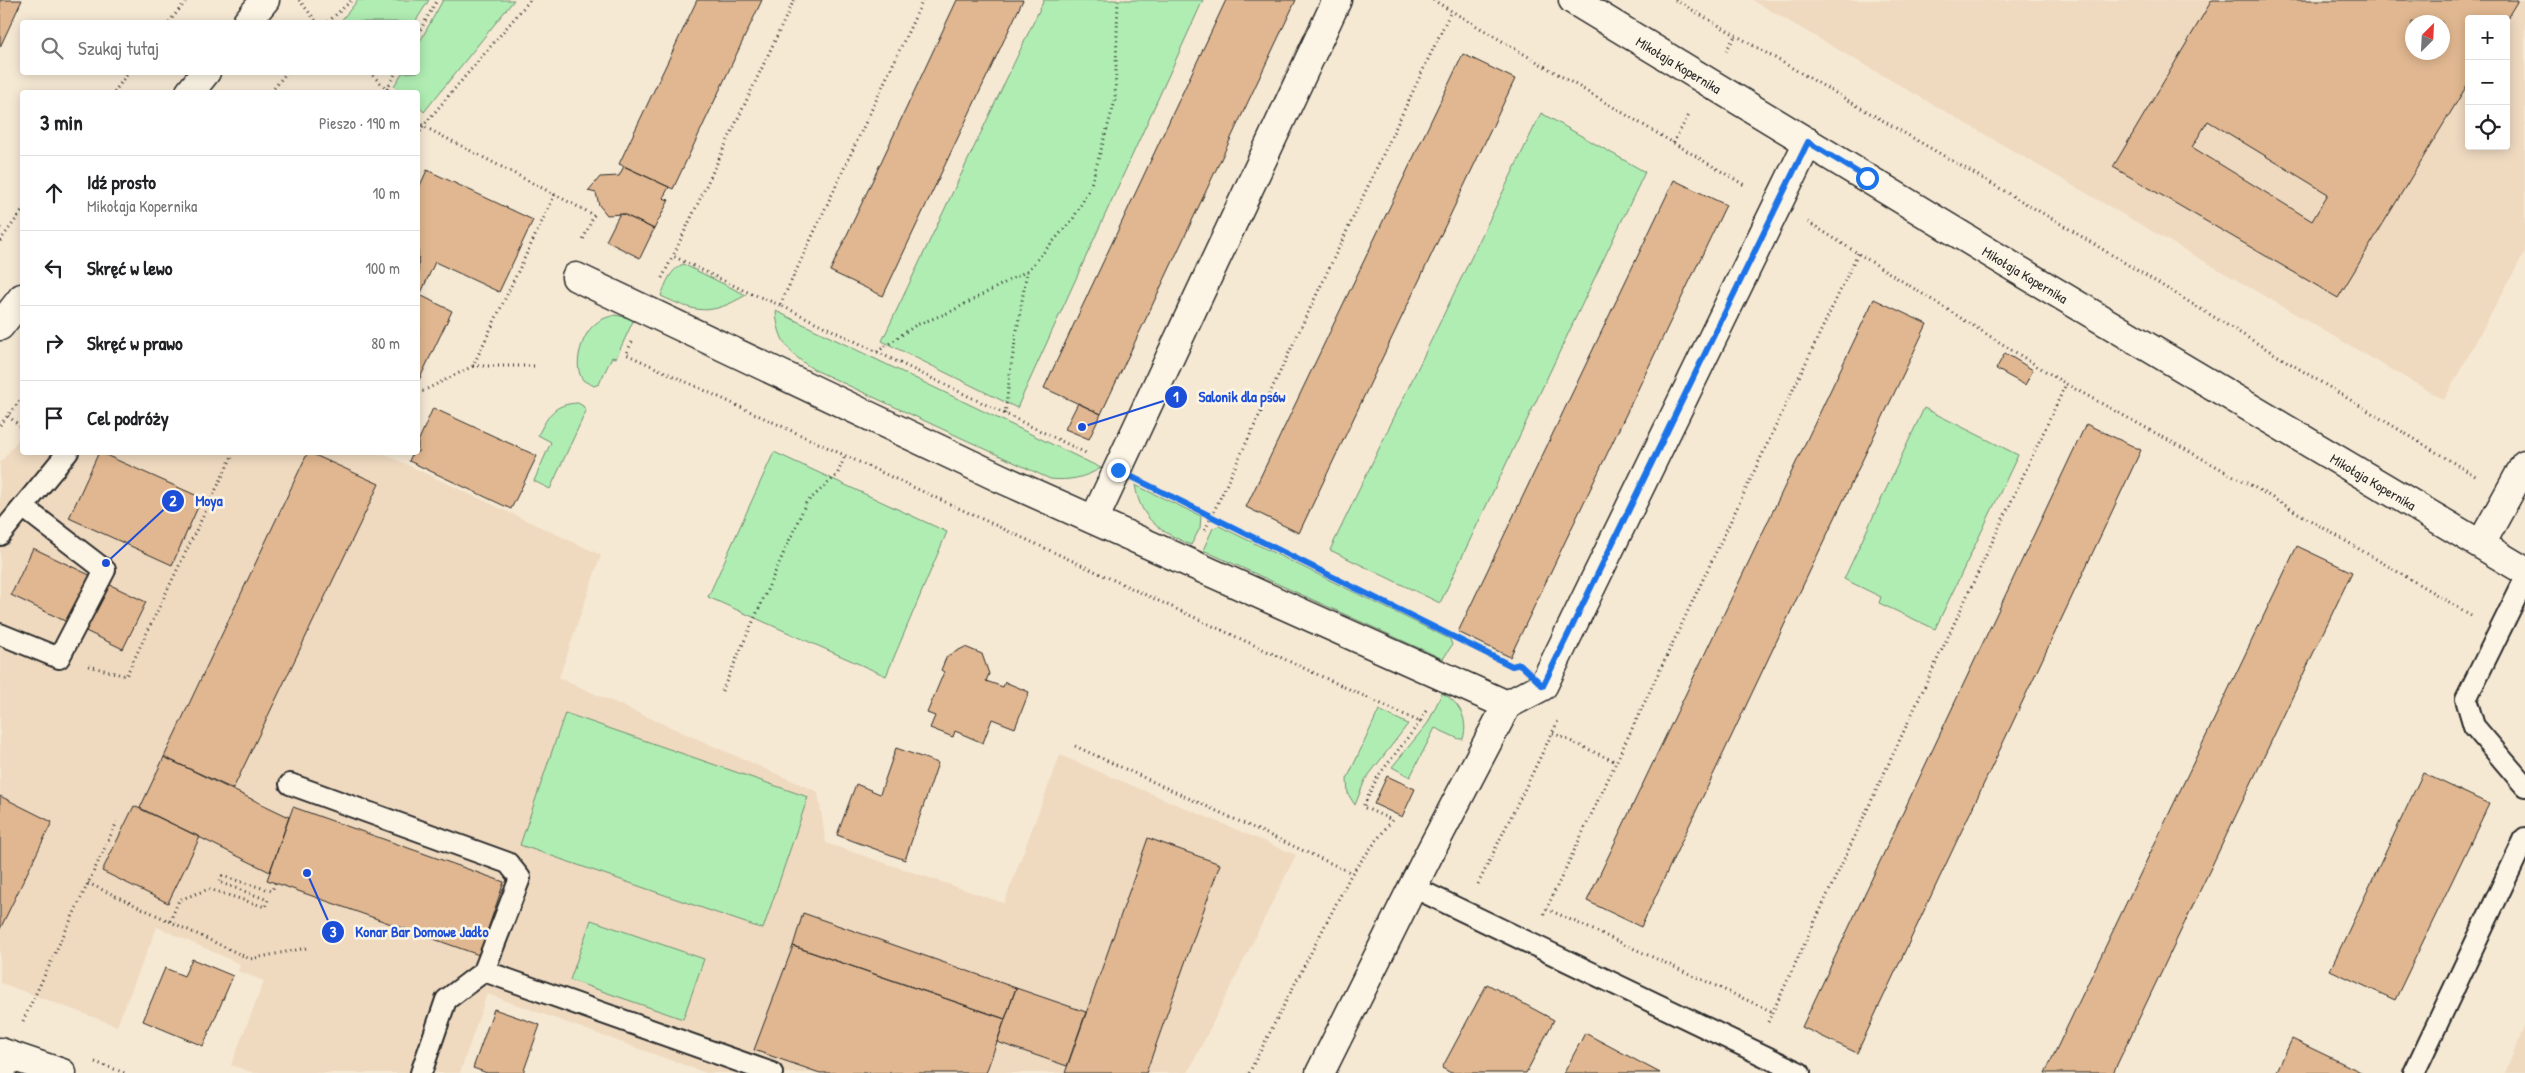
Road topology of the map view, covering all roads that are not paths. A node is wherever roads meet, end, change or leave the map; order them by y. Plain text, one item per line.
1 (265, 0) edge
2 (1337, 0) edge
3 (1573, 0) edge
4 (249, 20) edge
5 (204, 75) edge
6 (192, 90) edge
7 (1808, 142) junction
8 (576, 277) dead end
9 (20, 301) edge
10 (0, 326) edge
11 (66, 455) edge
12 (2525, 464) edge
13 (24, 507) junction
14 (1094, 520) junction
15 (0, 535) edge
16 (2481, 544) junction
17 (2525, 571) edge
18 (2525, 579) edge
19 (0, 634) edge
20 (1507, 705) junction
21 (290, 784) dead end
22 (2525, 786) edge
23 (2525, 838) edge
24 (1413, 887) junction
25 (484, 971) junction
26 (6, 1060) edge
27 (62, 1073) edge
28 (421, 1073) edge
29 (772, 1073) edge
30 (1320, 1073) edge
31 (1800, 1073) edge
32 (2414, 1073) edge

1 - 4 street
2 - 14 street
3 - 7 street, Mikołaja Kopernika
5 - 6 street
7 - 16 street, Mikołaja Kopernika
7 - 20 street
8 - 14 street
9 - 10 street
11 - 13 lane
12 - 16 street
13 - 15 lane
13 - 19 lane
14 - 20 street
16 - 17 street, Mikołaja Kopernika
18 - 22 lane
20 - 24 street
21 - 25 lane
23 - 32 lane
24 - 30 street
24 - 31 lane
25 - 28 lane
25 - 29 lane
26 - 27 street

